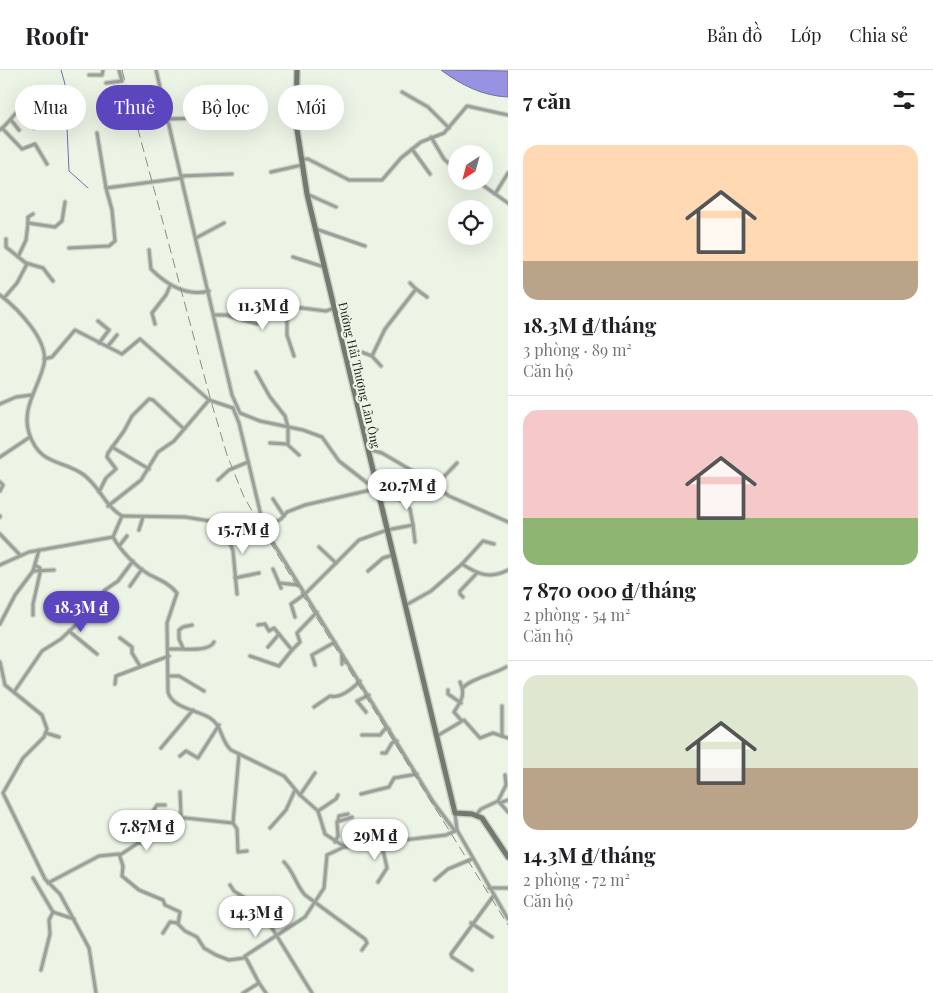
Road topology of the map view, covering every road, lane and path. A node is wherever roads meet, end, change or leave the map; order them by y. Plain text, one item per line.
1 (103, 70) edge
2 (119, 70) edge
3 (156, 70) edge
4 (297, 70) edge
5 (89, 76) dead end
6 (106, 83) dead end
7 (159, 85) edge
8 (402, 92) dead end
9 (15, 114) edge
10 (508, 115) edge
11 (11, 120) junction
12 (15, 125) edge
13 (449, 128) junction
14 (1, 129) edge
15 (170, 130) edge
16 (97, 133) dead end
17 (431, 137) junction
18 (412, 149) junction
19 (302, 162) junction
20 (448, 163) edge
21 (47, 164) dead end
22 (271, 172) dead end
23 (508, 173) edge
24 (232, 174) dead end
25 (430, 174) dead end
26 (182, 177) junction
27 (106, 188) junction
28 (489, 190) edge
29 (307, 194) junction
30 (495, 194) junction
31 (65, 202) dead end
32 (508, 203) edge
33 (336, 207) dead end
34 (33, 214) dead end
35 (28, 223) junction
36 (224, 223) dead end
37 (315, 229) junction
38 (196, 238) junction
39 (6, 239) dead end
40 (366, 246) dead end
41 (69, 248) dead end
42 (149, 250) dead end
43 (18, 256) junction
44 (293, 257) dead end
45 (26, 263) junction
46 (324, 267) junction
47 (53, 281) dead end
48 (410, 284) dead end
49 (170, 286) junction
50 (416, 289) junction
51 (209, 290) junction
52 (2, 297) edge
53 (427, 297) dead end
54 (334, 308) junction
55 (214, 315) junction
56 (287, 320) junction
57 (98, 321) dead end
58 (155, 324) dead end
59 (117, 335) dead end
60 (99, 342) junction
61 (342, 345) junction
62 (108, 346) junction
63 (294, 356) dead end
64 (372, 356) junction
65 (44, 359) junction
66 (381, 366) dead end
67 (256, 372) dead end
68 (32, 395) junction
69 (209, 400) junction
70 (1, 403) edge
71 (235, 407) junction
72 (288, 427) junction
73 (184, 429) junction
74 (30, 437) junction
75 (270, 443) dead end
76 (287, 444) junction
77 (112, 447) junction
78 (367, 449) junction
79 (299, 455) dead end
80 (0, 457) edge
81 (248, 462) junction
82 (457, 463) dead end
83 (149, 469) junction
84 (218, 480) dead end
85 (0, 482) edge
86 (404, 484) dead end
87 (435, 486) junction
88 (377, 489) junction
89 (0, 491) edge
90 (99, 492) junction
91 (274, 500) dead end
92 (108, 506) junction
93 (410, 509) dead end
94 (122, 516) junction
95 (284, 516) junction
96 (143, 517) junction
97 (222, 522) junction
98 (508, 522) edge
99 (264, 525) junction
100 (413, 525) junction
101 (139, 530) dead end
102 (388, 530) junction
103 (0, 534) edge
104 (127, 536) dead end
105 (113, 537) junction
106 (415, 542) dead end
107 (494, 544) dead end
108 (120, 546) junction
109 (319, 547) dead end
110 (39, 550) junction
111 (20, 555) junction
112 (393, 555) junction
113 (133, 561) junction
114 (336, 563) junction
115 (462, 564) junction
116 (0, 565) edge
117 (35, 565) junction
118 (142, 569) junction
119 (273, 569) dead end
120 (40, 570) junction
121 (54, 570) dead end
122 (508, 570) edge
123 (33, 571) junction
124 (368, 571) dead end
125 (259, 573) dead end
126 (477, 573) junction
127 (235, 578) junction
128 (279, 583) junction
129 (300, 585) junction
130 (130, 586) dead end
131 (281, 588) dead end
132 (237, 594) dead end
133 (305, 594) junction
134 (84, 597) dead end
135 (463, 597) dead end
136 (94, 604) junction
137 (406, 605) junction
138 (91, 608) junction
139 (108, 612) dead end
140 (317, 612) junction
141 (33, 615) dead end
142 (295, 616) dead end
143 (0, 624) edge
144 (258, 625) dead end
145 (192, 626) dead end
146 (69, 632) junction
147 (279, 634) junction
148 (120, 638) dead end
149 (214, 642) dead end
150 (335, 642) junction
151 (268, 647) dead end
152 (183, 648) junction
153 (168, 649) junction
154 (292, 650) junction
155 (97, 654) dead end
156 (343, 654) junction
157 (169, 656) junction
158 (250, 656) dead end
159 (0, 663) edge
160 (342, 664) dead end
161 (315, 665) dead end
162 (140, 666) junction
163 (506, 667) dead end
164 (168, 676) junction
165 (360, 681) junction
166 (460, 682) dead end
167 (115, 684) dead end
168 (463, 688) junction
169 (448, 690) dead end
170 (204, 691) dead end
171 (14, 692) junction
172 (369, 695) junction
173 (460, 703) junction
174 (502, 706) dead end
175 (314, 707) dead end
176 (193, 710) junction
177 (366, 712) dead end
178 (461, 720) junction
179 (219, 725) junction
180 (390, 729) junction
181 (46, 733) junction
182 (362, 735) dead end
183 (437, 736) junction
184 (502, 736) junction
185 (59, 737) dead end
186 (508, 738) edge
187 (396, 740) junction
188 (161, 748) dead end
189 (382, 753) dead end
190 (239, 754) junction
191 (180, 756) dead end
192 (315, 773) dead end
193 (416, 774) junction
194 (504, 774) dead end
195 (295, 790) junction
196 (180, 792) dead end
197 (361, 794) dead end
198 (300, 795) junction
199 (338, 795) dead end
200 (508, 800) edge
201 (499, 802) junction
202 (165, 805) dead end
203 (318, 810) junction
204 (508, 812) edge
205 (455, 813) junction
206 (348, 814) dead end
207 (476, 815) junction
208 (181, 817) junction
209 (352, 818) dead end
210 (338, 821) junction
211 (233, 823) junction
212 (270, 828) dead end
213 (157, 829) junction
214 (456, 831) junction
215 (381, 841) junction
216 (335, 842) junction
217 (345, 847) junction
218 (248, 851) dead end
219 (120, 855) junction
220 (507, 855) edge
221 (472, 859) junction
222 (284, 862) dead end
223 (32, 878) dead end
224 (435, 880) dead end
225 (378, 882) dead end
226 (48, 883) junction
227 (230, 886) dead end
228 (489, 888) junction
229 (508, 888) edge
230 (494, 895) junction
231 (313, 903) junction
232 (53, 912) junction
233 (507, 916) edge
234 (75, 919) junction
235 (178, 923) junction
236 (471, 923) junction
237 (163, 933) dead end
238 (276, 936) junction
239 (492, 937) dead end
240 (362, 950) dead end
241 (244, 958) junction
242 (41, 970) dead end
243 (472, 970) dead end
244 (259, 983) junction
245 (96, 993) edge
246 (243, 993) edge
247 (266, 993) edge
248 (312, 993) edge

1 - 5 street
2 - 6 street
3 - 7 street
4 - 19 street, Đường Hải Thượng Lãn Ông
8 - 13 street
9 - 11 street
10 - 13 street
11 - 12 street
11 - 14 street
13 - 17 street
14 - 21 street
15 - 26 street
16 - 27 street
17 - 18 street
17 - 20 street
18 - 19 street
18 - 25 street
19 - 22 street
19 - 29 street, Đường Hải Thượng Lãn Ông
23 - 30 street
24 - 26 street
26 - 27 street
26 - 38 street
27 - 41 street
28 - 30 street
29 - 33 street
29 - 37 street, Đường Hải Thượng Lãn Ông
30 - 32 street
31 - 35 street
34 - 35 street
35 - 43 street
36 - 38 street
37 - 40 street
37 - 46 street, Đường Hải Thượng Lãn Ông
38 - 51 street
39 - 43 street
42 - 49 street
43 - 45 street
44 - 46 street
45 - 47 street
45 - 52 street
46 - 54 street, Đường Hải Thượng Lãn Ông
48 - 50 street
49 - 51 street
49 - 58 street
50 - 53 street
50 - 64 street
51 - 55 street
52 - 65 street
54 - 56 street
54 - 61 street, Đường Hải Thượng Lãn Ông
55 - 56 street
55 - 71 street
56 - 63 street
57 - 60 street
59 - 62 street
60 - 62 street
60 - 65 street
61 - 64 street
61 - 78 street, Đường Hải Thượng Lãn Ông
62 - 69 street
64 - 66 street
65 - 68 street
67 - 72 street
68 - 70 street
68 - 74 street
69 - 71 street
69 - 73 street
71 - 72 street
71 - 81 street
72 - 76 street
72 - 88 street
73 - 77 street
73 - 83 street
74 - 80 street
74 - 90 street
75 - 76 street
76 - 79 street
77 - 83 street
77 - 90 street
78 - 87 street
78 - 88 street, Đường Hải Thượng Lãn Ông
81 - 84 street
81 - 99 street
82 - 87 street
83 - 92 street
85 - 89 street
86 - 88 street
87 - 98 street
88 - 95 street
88 - 102 street, Đường Hải Thượng Lãn Ông
90 - 92 street
91 - 95 street
92 - 94 street
93 - 100 street
94 - 96 street
94 - 105 street
95 - 99 street
96 - 97 street
96 - 101 street
97 - 99 street
97 - 127 street
99 - 129 street
100 - 102 street
100 - 106 street
102 - 112 street, Đường Hải Thượng Lãn Ông
102 - 114 street
103 - 111 street
104 - 108 street
105 - 108 street
105 - 110 street
107 - 115 street
108 - 113 street
109 - 114 street
110 - 111 street
110 - 117 street
111 - 116 street
112 - 124 street
112 - 137 street, Đường Hải Thượng Lãn Ông
113 - 118 street
113 - 136 street
114 - 133 street
115 - 126 street
115 - 137 street
117 - 120 street
117 - 123 street
118 - 130 street
118 - 153 street
119 - 128 street
120 - 121 street
120 - 123 street
120 - 141 street
122 - 126 street
123 - 143 street
125 - 127 street
126 - 135 street
127 - 132 street
128 - 129 street
128 - 131 street
129 - 133 street
133 - 140 street
133 - 142 street
134 - 138 street
136 - 138 street
136 - 139 street
137 - 183 street, Đường Hải Thượng Lãn Ông
138 - 146 street
140 - 150 street
140 - 154 street
144 - 147 street
145 - 152 street
146 - 155 street
146 - 171 street
147 - 151 street
147 - 154 street
148 - 162 street
149 - 152 street
150 - 156 street
150 - 161 street
152 - 153 street
153 - 157 street
154 - 158 street
156 - 160 street
156 - 165 street
157 - 162 street
157 - 164 street
159 - 171 street
162 - 167 street
163 - 168 street
164 - 170 street
164 - 176 street
165 - 172 street
165 - 175 street
166 - 168 street
168 - 173 street
169 - 173 street
171 - 181 street
172 - 177 street
172 - 180 street
173 - 178 street
174 - 184 street
176 - 179 street
176 - 188 street
178 - 183 street
178 - 184 street
179 - 190 street
179 - 191 street
180 - 182 street
180 - 187 street
181 - 185 street
181 - 226 street
183 - 205 street, Đường Hải Thượng Lãn Ông
184 - 186 street
187 - 189 street
187 - 193 street
190 - 195 street
190 - 211 street
192 - 198 street
193 - 197 street
193 - 214 street
194 - 201 street
195 - 198 street
195 - 212 street
196 - 208 street
198 - 203 street
199 - 203 street
200 - 201 street
201 - 204 street
201 - 207 street
202 - 213 street
203 - 216 street
205 - 207 street
205 - 214 street
206 - 210 street
207 - 220 street
208 - 211 street
208 - 213 street
209 - 210 street
210 - 216 street
211 - 218 street
213 - 219 street
214 - 215 street
214 - 221 street
215 - 217 street
215 - 225 street
216 - 217 street
217 - 231 street
219 - 226 street
219 - 235 street
221 - 224 street
221 - 228 street
222 - 231 street
223 - 232 street
226 - 234 street
227 - 238 street
228 - 229 street
228 - 230 street
230 - 233 street
230 - 236 street
231 - 238 street
231 - 240 street
232 - 234 street
232 - 242 street
234 - 245 street
235 - 237 street
235 - 241 street
236 - 239 street
236 - 243 street
238 - 241 street
238 - 248 street
241 - 244 street
244 - 246 street
244 - 247 street

